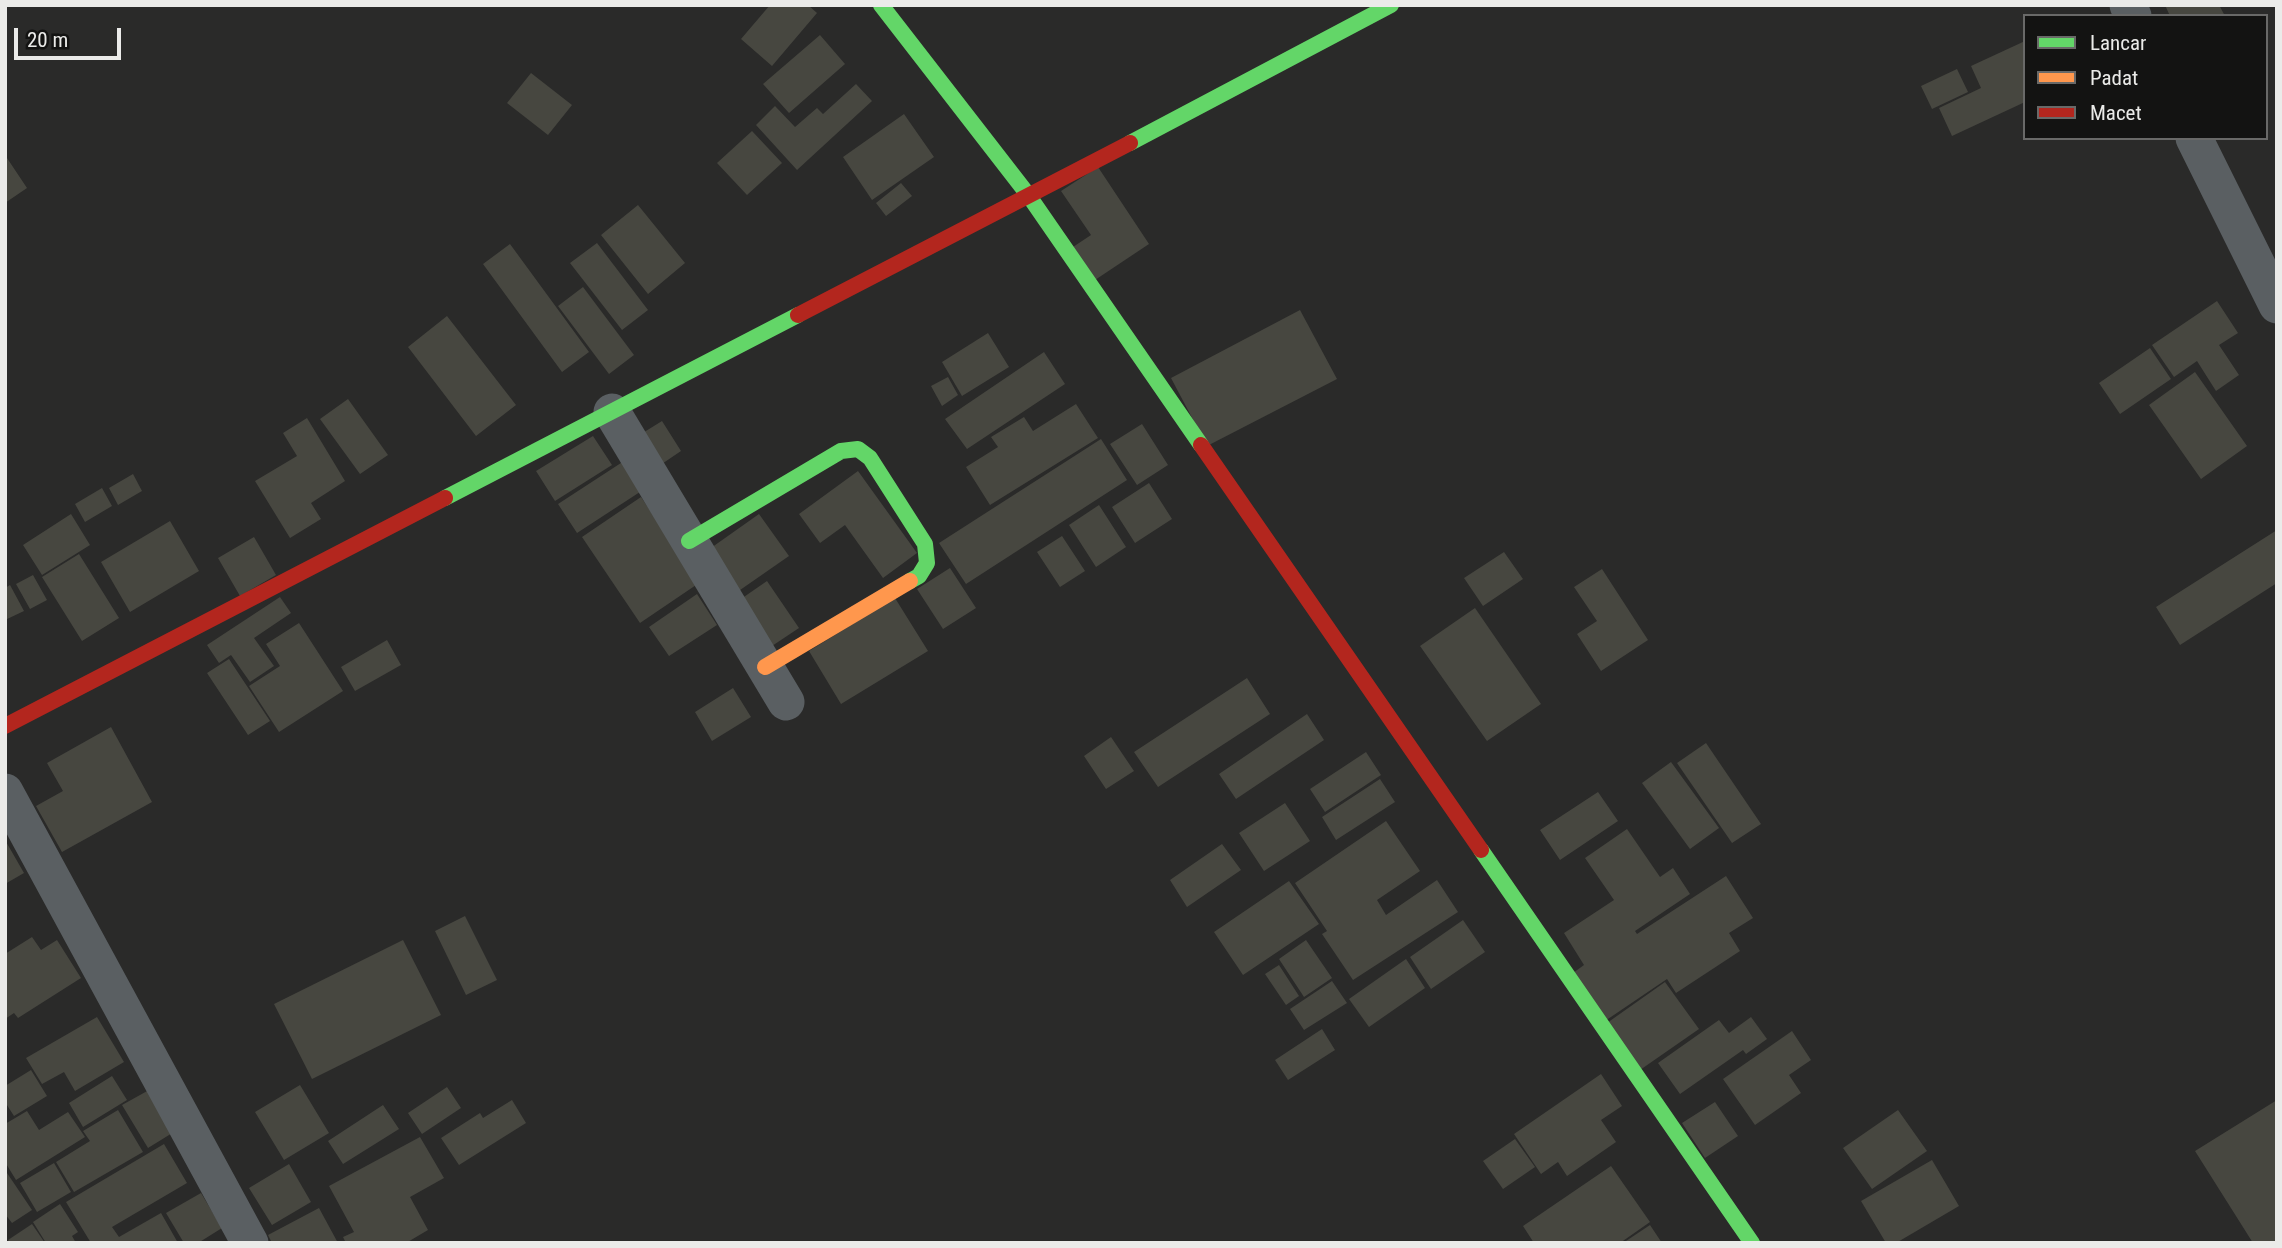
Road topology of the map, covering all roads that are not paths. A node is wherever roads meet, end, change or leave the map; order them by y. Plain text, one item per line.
1 (881, 5) edge
2 (1391, 5) edge
3 (2195, 140) edge
4 (1029, 196) junction
5 (2277, 305) edge
6 (612, 412) junction
7 (689, 541) junction
8 (765, 667) junction
9 (786, 702) dead end
10 (5, 726) edge
11 (5, 792) edge
12 (250, 1243) edge
13 (1752, 1243) edge

1 - 4 street
2 - 4 street
3 - 5 street
4 - 6 street
4 - 13 street
6 - 7 street
6 - 10 street
7 - 8 street
7 - 8 street
8 - 9 street
11 - 12 street

